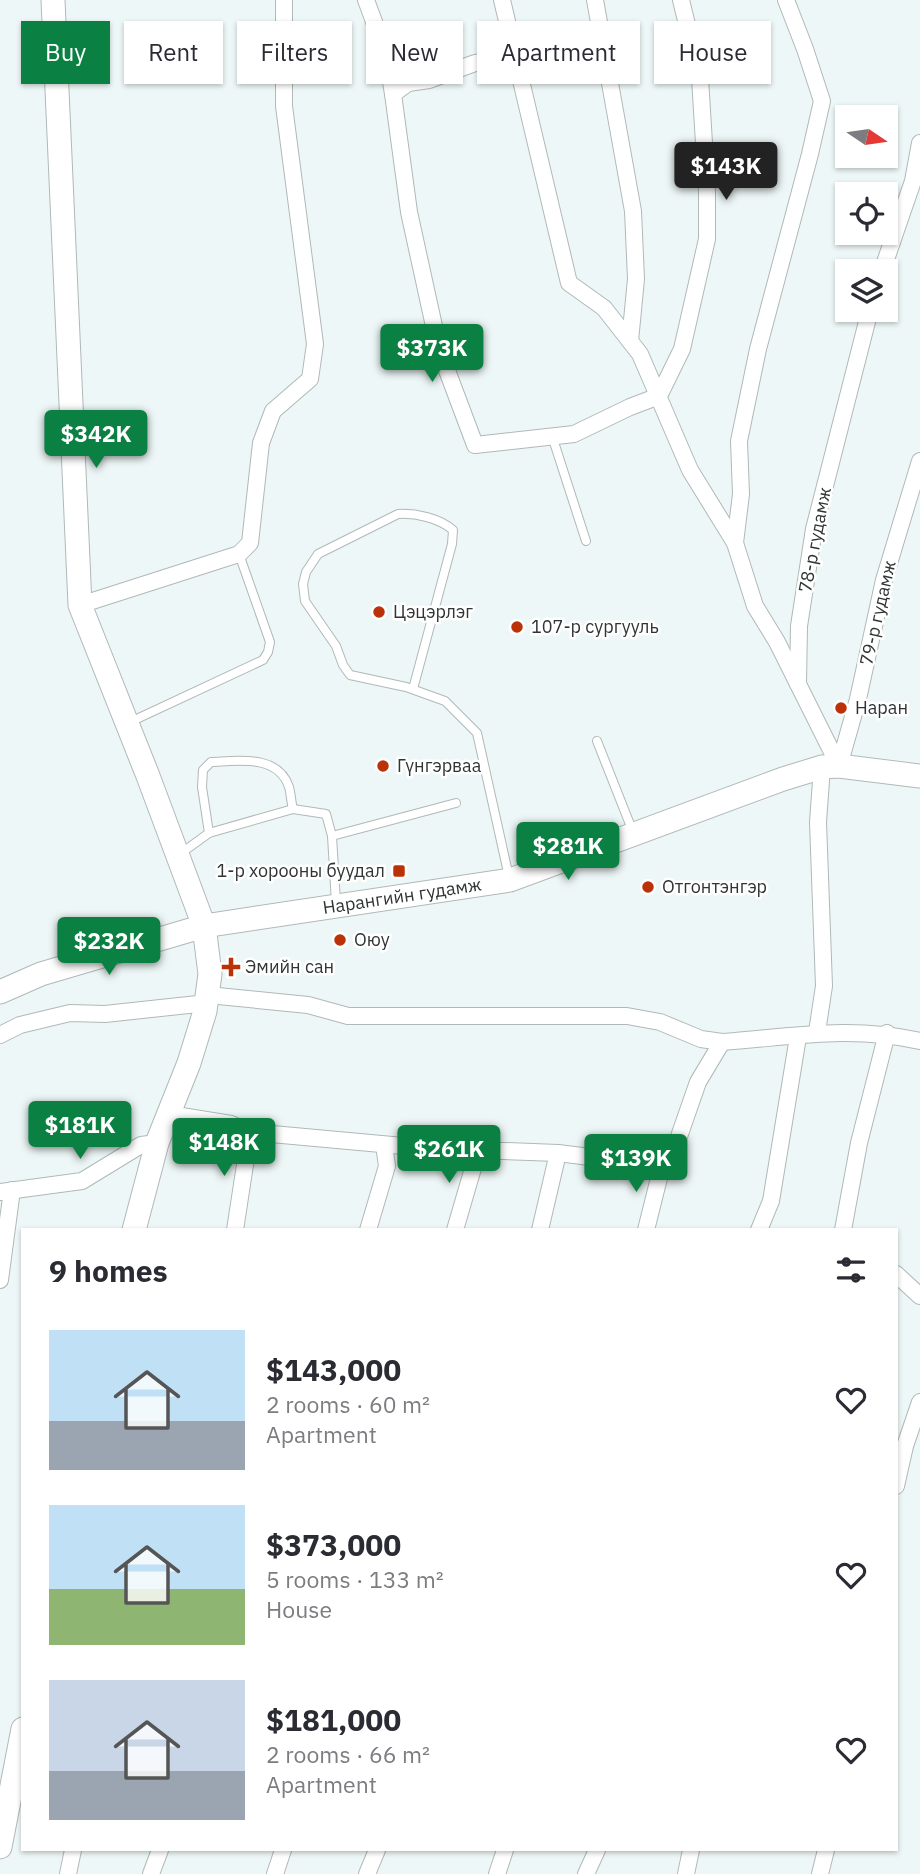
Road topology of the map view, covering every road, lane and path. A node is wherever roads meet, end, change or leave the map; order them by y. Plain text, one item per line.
1 (53, 0) edge
2 (285, 0) edge
3 (366, 0) edge
4 (502, 0) edge
5 (595, 0) edge
6 (681, 0) edge
7 (786, 0) edge
8 (507, 21) edge
9 (477, 63) edge
10 (522, 84) edge
11 (393, 94) junction
12 (920, 143) edge
13 (885, 259) edge
14 (867, 322) edge
15 (630, 341) junction
16 (659, 396) junction
17 (552, 436) junction
18 (920, 461) edge
19 (916, 495) edge
20 (586, 541) dead end
21 (735, 543) junction
22 (239, 554) junction
23 (80, 605) junction
24 (799, 684) junction
25 (413, 689) junction
26 (127, 723) junction
27 (597, 741) dead end
28 (830, 766) junction
29 (920, 776) edge
30 (456, 803) dead end
31 (293, 809) junction
32 (209, 833) junction
33 (634, 835) junction
34 (332, 836) junction
35 (179, 855) junction
36 (510, 880) junction
37 (336, 906) junction
38 (204, 926) junction
39 (0, 992) edge
40 (208, 999) junction
41 (817, 1032) junction
42 (887, 1033) junction
43 (0, 1035) edge
44 (798, 1037) junction
45 (920, 1041) edge
46 (722, 1042) junction
47 (169, 1114) junction
48 (250, 1132) junction
49 (157, 1143) junction
50 (384, 1145) junction
51 (478, 1151) junction
52 (558, 1153) junction
53 (662, 1166) junction
54 (6, 1191) edge
55 (135, 1228) edge
56 (235, 1228) edge
57 (369, 1228) edge
58 (456, 1228) edge
59 (540, 1228) edge
60 (646, 1228) edge
61 (760, 1228) edge
62 (843, 1228) edge
63 (898, 1275) edge
64 (0, 1280) edge
65 (920, 1296) edge
66 (920, 1402) edge
67 (898, 1477) edge
68 (21, 1739) edge
69 (0, 1847) edge
70 (73, 1851) edge
71 (160, 1851) edge
72 (283, 1851) edge
73 (377, 1851) edge
74 (505, 1851) edge
75 (597, 1851) edge
76 (691, 1851) edge
77 (826, 1851) edge
78 (68, 1874) edge
79 (151, 1874) edge
80 (275, 1874) edge
81 (366, 1874) edge
82 (496, 1874) edge
83 (586, 1874) edge
84 (686, 1874) edge
85 (820, 1874) edge

1 - 23 main road
2 - 22 street
3 - 11 street
4 - 8 street
5 - 15 street
6 - 16 street
7 - 21 street
9 - 11 street
10 - 15 street
11 - 17 street
12 - 13 street
14 - 24 street, 78-р гудамж
15 - 16 street
16 - 17 street
16 - 21 street
17 - 20 lane
18 - 19 street, 79-р гудамж
19 - 28 street, 79-р гудамж
21 - 24 street
22 - 23 street
22 - 26 lane
23 - 26 main road
24 - 28 street, 78-р гудамж
25 - 25 lane
25 - 36 lane
26 - 35 main road
27 - 33 lane
28 - 29 main road, Нарангийн гудамж
28 - 33 main road, Нарангийн гудамж
28 - 41 street, 79-р гудамж
30 - 34 lane
31 - 32 lane
31 - 32 lane
31 - 34 lane
32 - 35 lane
33 - 36 main road, Нарангийн гудамж
34 - 37 lane
35 - 38 main road
36 - 37 main road, Нарангийн гудамж
37 - 38 main road, Нарангийн гудамж
38 - 39 main road, Нарангийн гудамж
38 - 40 main road
40 - 43 street
40 - 46 street
40 - 47 main road
41 - 42 street
41 - 44 street
42 - 45 street
42 - 62 street
44 - 46 street
44 - 61 street
46 - 53 street
47 - 48 street
47 - 49 main road
48 - 50 street
48 - 56 street
49 - 54 street
49 - 55 main road
50 - 51 street
50 - 57 street
51 - 52 street
51 - 58 street
52 - 53 street
52 - 59 street
53 - 60 street
54 - 64 street
63 - 65 street
66 - 67 street
68 - 69 main road
70 - 78 street
71 - 79 street
72 - 80 street
73 - 81 street
74 - 82 street
75 - 83 street
76 - 84 street
77 - 85 street

